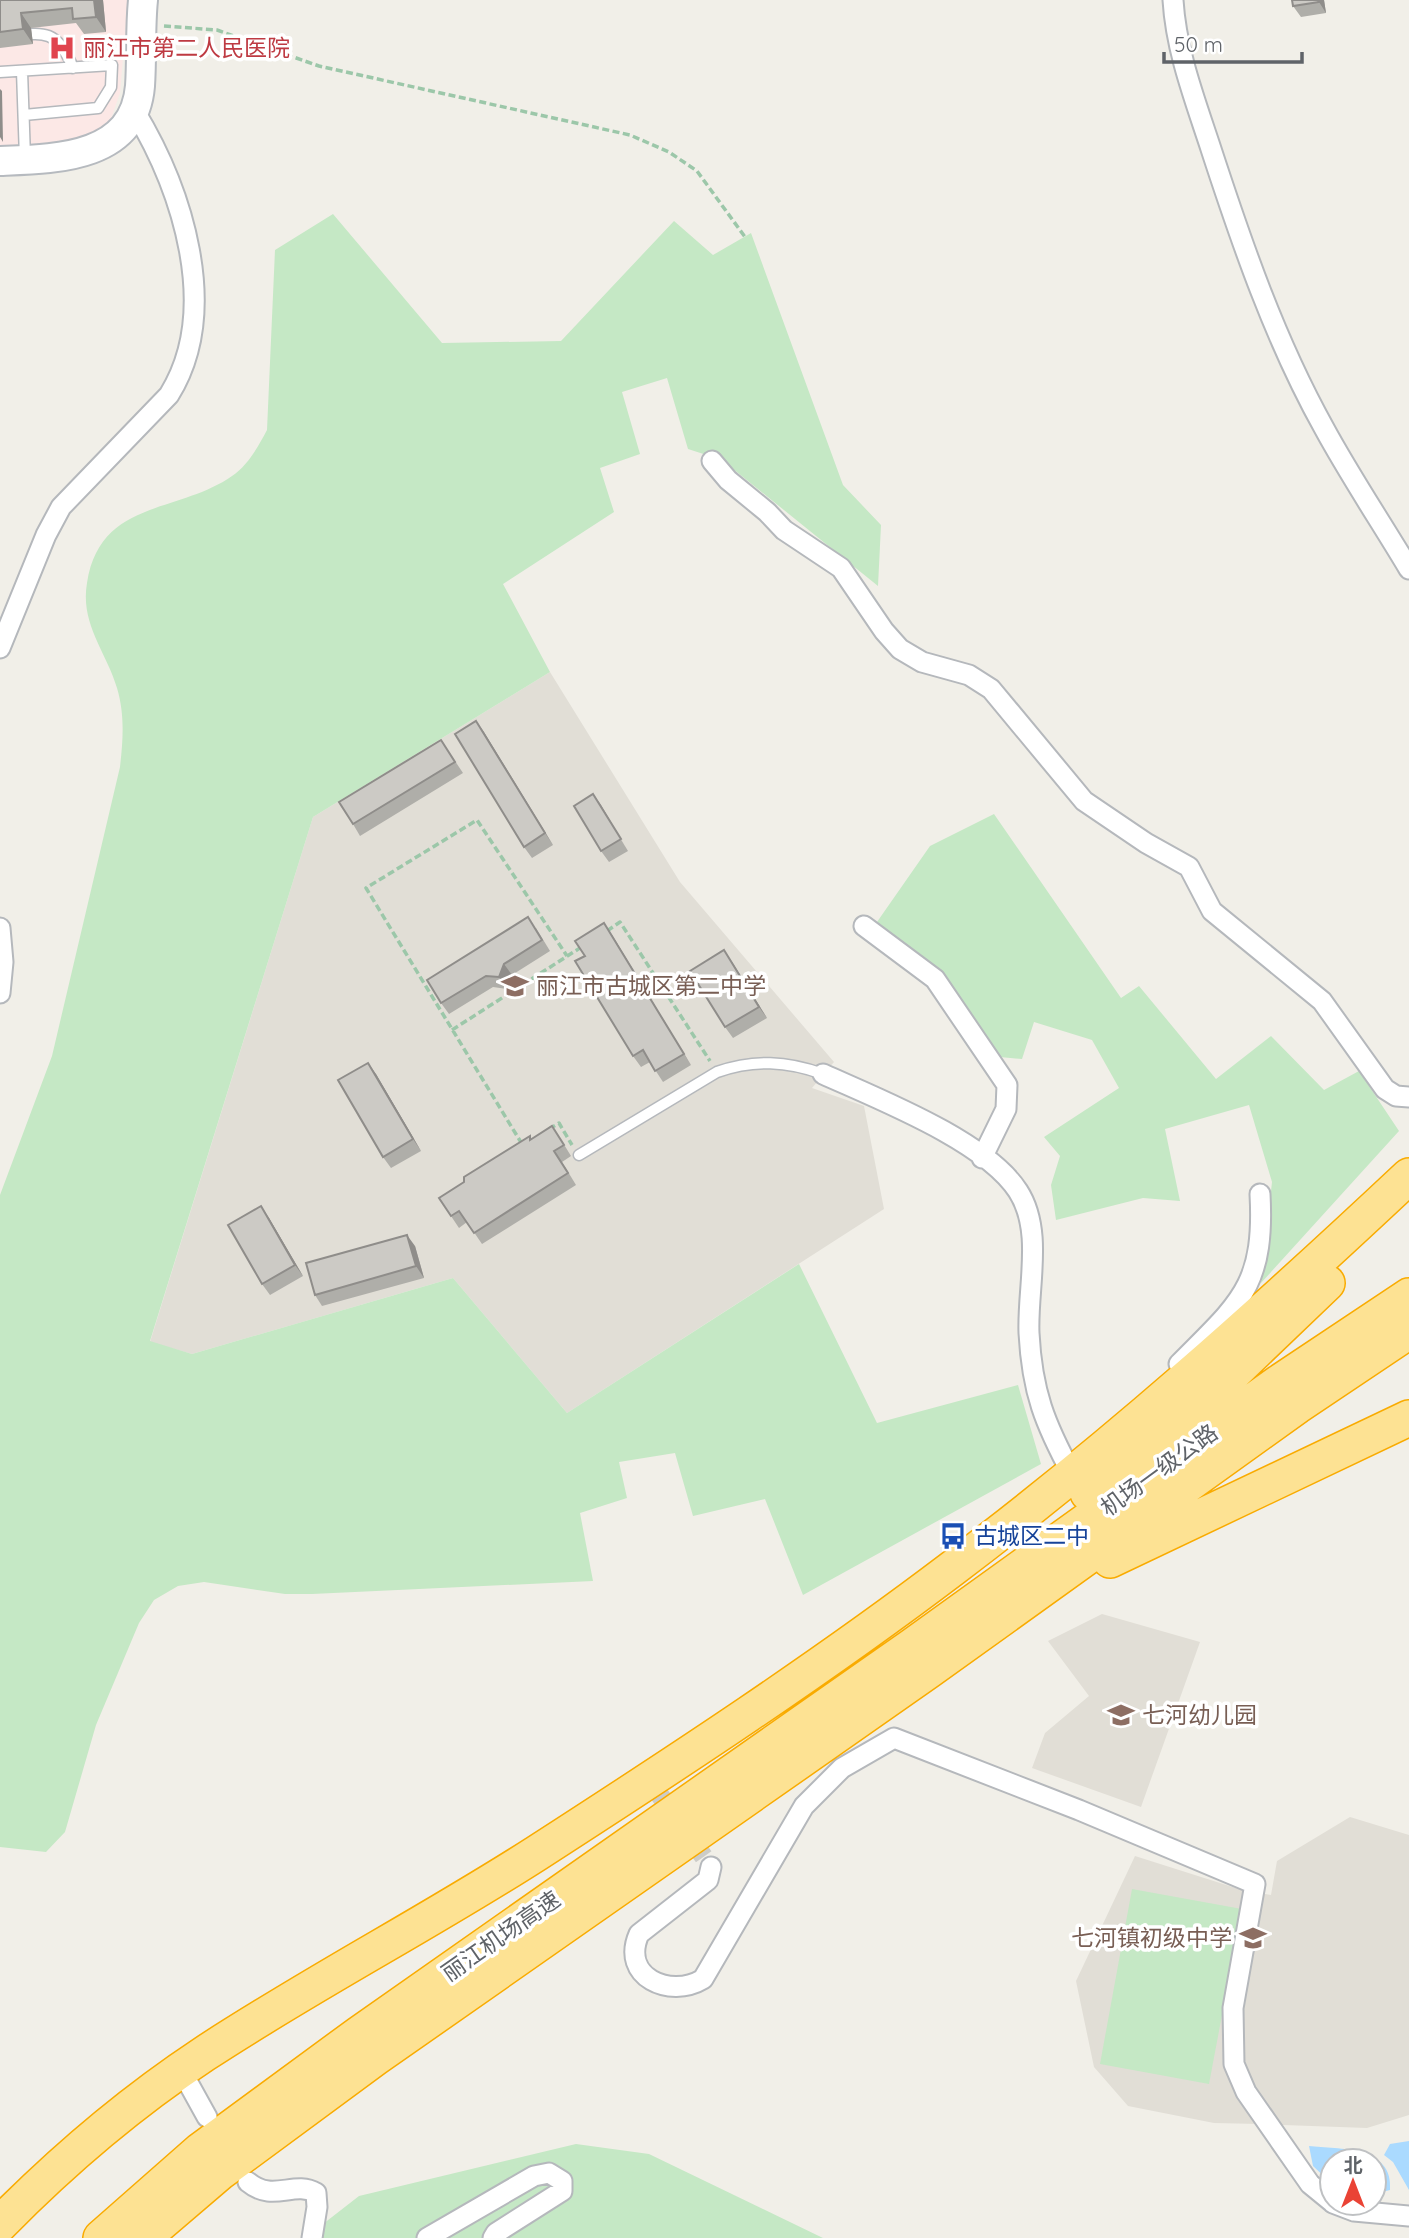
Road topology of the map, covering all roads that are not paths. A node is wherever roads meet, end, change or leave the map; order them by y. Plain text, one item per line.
1 (1173, 0) edge
2 (142, 12) edge
3 (0, 38) edge
4 (73, 68) junction
5 (22, 71) junction
6 (0, 72) edge
7 (134, 110) junction
8 (24, 115) junction
9 (13, 161) edge
10 (712, 461) dead end
11 (1409, 569) edge
12 (0, 648) edge
13 (864, 926) dead end
14 (0, 928) edge
15 (0, 993) edge
16 (823, 1074) joint
17 (1409, 1097) edge
18 (579, 1155) road end
19 (982, 1158) junction
20 (1409, 1175) edge
21 (1260, 1194) dead end
22 (1409, 1204) edge
23 (1409, 1296) edge
24 (1409, 1331) edge
25 (1158, 1403) junction
26 (1409, 1418) edge
27 (1072, 1474) junction
28 (919, 1659) junction
29 (711, 1867) dead end
30 (181, 2070) junction
31 (207, 2117) dead end
32 (248, 2182) dead end
33 (1318, 2191) edge
34 (1388, 2214) edge
35 (1409, 2216) edge
36 (0, 2224) edge
37 (101, 2238) edge
38 (143, 2238) edge
39 (312, 2238) edge
40 (427, 2238) edge
41 (493, 2238) edge

1 - 11 street
2 - 7 main road
3 - 4 lane
4 - 5 lane
4 - 8 lane
5 - 6 lane
5 - 8 lane
7 - 9 main road
7 - 12 street
8 - 9 lane
10 - 17 street
13 - 19 street
14 - 15 street
16 - 18 lane
16 - 19 street
19 - 27 street
20 - 25 highway
21 - 25 street
22 - 28 highway
23 - 28 highway, 机场一级公路
24 - 28 highway, 机场一级公路
25 - 27 highway
26 - 28 highway
27 - 30 highway
28 - 37 highway, 丽江机场高速
28 - 38 highway, 丽江机场高速
29 - 33 street
30 - 31 street
30 - 36 highway
32 - 39 street
34 - 35 street
40 - 41 street

